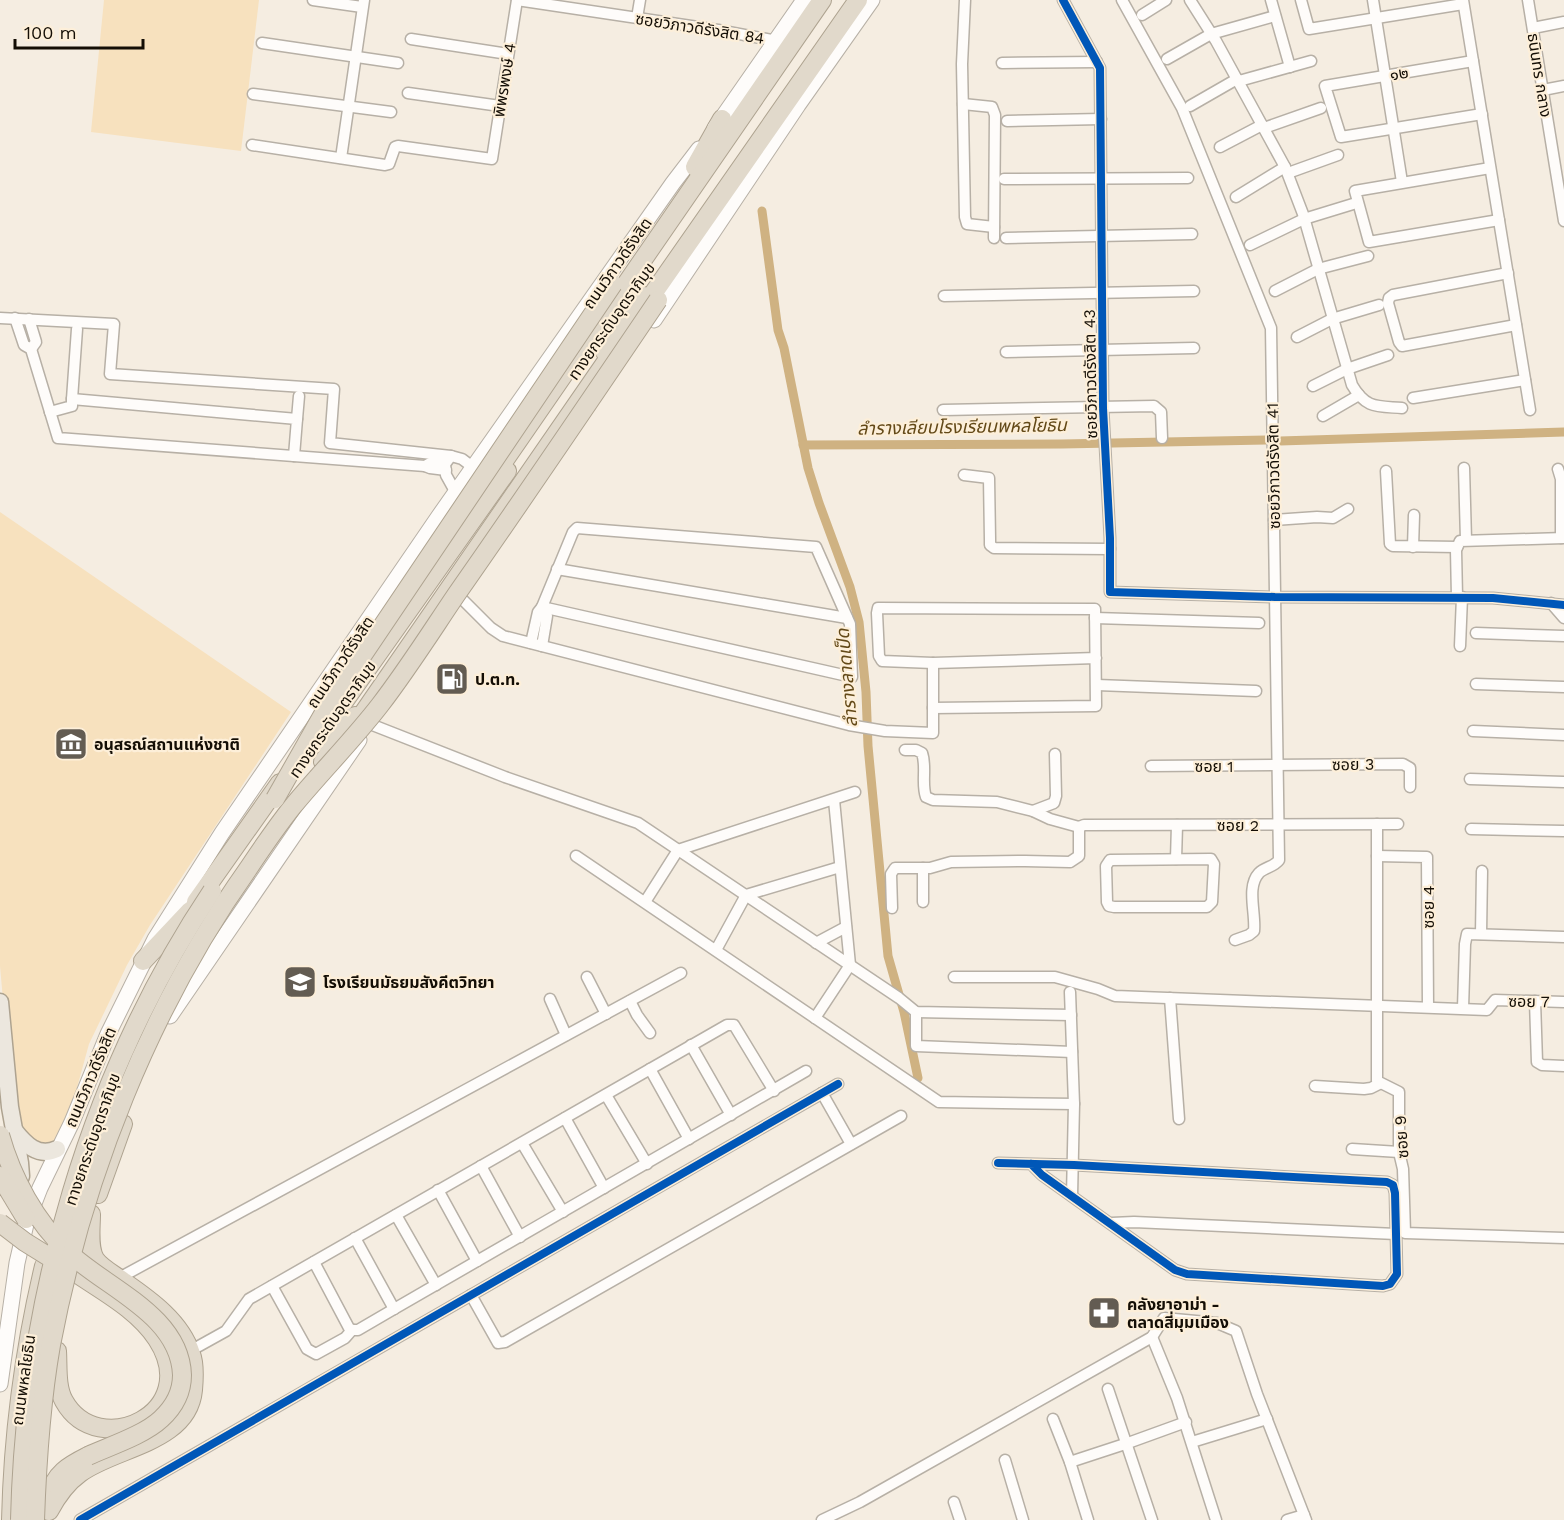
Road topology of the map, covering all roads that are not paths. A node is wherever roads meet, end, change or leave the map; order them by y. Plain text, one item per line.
1 (313, 0) edge
2 (517, 0) edge
3 (640, 0) edge
4 (804, 0) edge
5 (822, 0) edge
6 (832, 0) edge
7 (847, 0) edge
8 (858, 0) edge
9 (866, 0) edge
10 (872, 0) edge
11 (964, 0) edge
12 (1064, 0) edge
13 (1122, 0) edge
14 (1166, 0) edge
15 (1190, 0) edge
16 (1271, 0) edge
17 (1301, 0) edge
18 (1373, 0) edge
19 (1528, 0) edge
20 (1463, 2) edge
21 (363, 4) edge
22 (1142, 15) dead end
23 (1275, 16) junction
24 (637, 18) junction
25 (1376, 18) junction
26 (1564, 22) edge
27 (839, 28) junction
28 (1533, 28) junction
29 (1211, 34) junction
30 (411, 39) dead end
31 (777, 41) junction
32 (262, 43) dead end
33 (508, 54) junction
34 (355, 57) junction
35 (1167, 59) dead end
36 (1311, 61) dead end
37 (1097, 62) junction
38 (1473, 62) junction
39 (398, 63) dead end
40 (1002, 63) dead end
41 (1290, 67) junction
42 (1385, 76) junction
43 (1238, 80) junction
44 (1564, 86) edge
45 (1543, 90) junction
46 (408, 93) dead end
47 (253, 94) dead end
48 (963, 104) junction
49 (798, 105) junction
50 (500, 106) junction
51 (1190, 106) dead end
52 (348, 107) junction
53 (1321, 108) dead end
54 (391, 112) dead end
55 (1482, 114) junction
56 (722, 119) junction
57 (1101, 119) junction
58 (1007, 121) dead end
59 (1263, 127) junction
60 (1394, 129) junction
61 (252, 145) dead end
62 (1220, 147) dead end
63 (1564, 147) edge
64 (1552, 148) junction
65 (1338, 155) dead end
66 (341, 158) junction
67 (1490, 168) junction
68 (1287, 170) junction
69 (1101, 178) junction
70 (1188, 178) dead end
71 (1004, 179) dead end
72 (1402, 182) junction
73 (1236, 197) dead end
74 (1353, 204) dead end
75 (1563, 208) edge
76 (1304, 219) junction
77 (1499, 220) junction
78 (1564, 221) edge
79 (1192, 234) dead end
80 (1102, 236) junction
81 (1006, 238) dead end
82 (1250, 246) dead end
83 (1368, 256) dead end
84 (1318, 269) junction
85 (1508, 273) junction
86 (1194, 291) dead end
87 (1275, 291) dead end
88 (1102, 292) junction
89 (944, 296) dead end
90 (1379, 305) dead end
91 (0, 318) edge
92 (15, 318) junction
93 (1332, 318) junction
94 (29, 319) junction
95 (1516, 325) junction
96 (77, 329) dead end
97 (1297, 337) dead end
98 (1194, 348) dead end
99 (31, 349) junction
100 (1102, 351) junction
101 (1006, 352) dead end
102 (1388, 355) dead end
103 (1347, 369) junction
104 (1526, 380) junction
105 (1313, 386) dead end
106 (1359, 395) junction
107 (298, 396) dead end
108 (1413, 398) dead end
109 (72, 399) junction
110 (1103, 408) junction
111 (1402, 408) dead end
112 (943, 410) dead end
113 (1530, 410) dead end
114 (50, 412) junction
115 (1323, 416) dead end
116 (297, 419) junction
117 (1162, 438) dead end
118 (294, 456) junction
119 (447, 463) junction
120 (474, 468) junction
121 (1464, 468) dead end
122 (1558, 469) dead end
123 (1386, 471) dead end
124 (964, 475) dead end
125 (456, 493) junction
126 (1348, 509) dead end
127 (1414, 515) dead end
128 (1274, 520) junction
129 (1563, 538) edge
130 (1466, 540) junction
131 (1413, 547) junction
132 (1457, 547) junction
133 (1110, 549) junction
134 (557, 569) junction
135 (1275, 597) junction
136 (1459, 597) junction
137 (462, 600) junction
138 (1551, 603) junction
139 (1564, 605) edge
140 (542, 607) junction
141 (847, 618) junction
142 (1095, 618) junction
143 (1563, 618) edge
144 (1259, 622) dead end
145 (1564, 631) edge
146 (1476, 633) dead end
147 (1564, 636) edge
148 (536, 644) junction
149 (1460, 646) dead end
150 (1096, 658) junction
151 (933, 663) junction
152 (1476, 684) dead end
153 (1097, 685) junction
154 (1564, 687) edge
155 (1256, 691) dead end
156 (372, 699) junction
157 (933, 708) junction
158 (365, 731) junction
159 (1473, 731) dead end
160 (1564, 735) edge
161 (905, 750) dead end
162 (1055, 754) dead end
163 (1277, 765) junction
164 (1151, 766) dead end
165 (1470, 779) dead end
166 (1564, 782) edge
167 (1410, 787) dead end
168 (855, 792) dead end
169 (275, 799) junction
170 (834, 800) junction
171 (292, 808) junction
172 (1033, 812) junction
173 (1280, 824) junction
174 (1377, 824) junction
175 (1398, 824) dead end
176 (1177, 825) junction
177 (1079, 827) junction
178 (1471, 829) dead end
179 (1564, 831) edge
180 (678, 850) junction
181 (576, 856) dead end
182 (1377, 856) junction
183 (1176, 859) junction
184 (840, 867) junction
185 (923, 868) junction
186 (1482, 871) dead end
187 (746, 895) junction
188 (645, 902) junction
189 (922, 902) dead end
190 (892, 908) dead end
191 (190, 911) junction
192 (846, 927) junction
193 (1481, 934) junction
194 (1564, 937) edge
195 (1235, 940) dead end
196 (816, 943) junction
197 (716, 950) junction
198 (143, 962) junction
199 (850, 965) junction
200 (681, 973) dead end
201 (587, 977) dead end
202 (954, 977) dead end
203 (1070, 992) dead end
204 (1170, 998) junction
205 (550, 999) dead end
206 (630, 1001) junction
207 (1535, 1001) junction
208 (0, 1002) edge
209 (1564, 1002) edge
210 (1376, 1005) junction
211 (1428, 1007) junction
212 (1463, 1008) junction
213 (916, 1012) junction
214 (606, 1014) junction
215 (1071, 1015) junction
216 (170, 1016) junction
217 (815, 1018) junction
218 (650, 1033) dead end
219 (567, 1035) junction
220 (691, 1045) junction
221 (1072, 1052) junction
222 (1564, 1066) edge
223 (650, 1069) junction
224 (806, 1071) dead end
225 (838, 1083) dead end
226 (1379, 1084) junction
227 (1316, 1086) dead end
228 (774, 1091) junction
229 (822, 1093) junction
230 (606, 1095) junction
231 (1074, 1104) junction
232 (732, 1115) junction
233 (901, 1116) dead end
234 (565, 1118) junction
235 (1179, 1119) dead end
236 (7, 1132) edge
237 (689, 1139) junction
238 (522, 1143) junction
239 (851, 1144) junction
240 (57, 1149) junction
241 (1352, 1149) dead end
242 (1399, 1152) junction
243 (998, 1163) dead end
244 (647, 1164) junction
245 (1031, 1164) junction
246 (1074, 1165) junction
247 (481, 1166) junction
248 (0, 1176) edge
249 (604, 1188) junction
250 (438, 1190) junction
251 (0, 1191) edge
252 (1072, 1196) junction
253 (563, 1212) junction
254 (91, 1214) junction
255 (396, 1215) junction
256 (0, 1223) edge
257 (1112, 1223) junction
258 (1396, 1234) junction
259 (519, 1237) junction
260 (355, 1238) junction
261 (1564, 1238) edge
262 (49, 1242) joint
263 (477, 1261) junction
264 (314, 1262) junction
265 (76, 1273) junction
266 (119, 1278) junction
267 (436, 1285) junction
268 (272, 1286) junction
269 (471, 1295) junction
270 (394, 1309) junction
271 (352, 1330) junction
272 (1152, 1337) junction
273 (57, 1351) junction
274 (190, 1351) junction
275 (0, 1384) edge
276 (1108, 1389) dead end
277 (1053, 1419) dead end
278 (1267, 1419) junction
279 (1186, 1422) junction
280 (1192, 1442) junction
281 (1128, 1443) junction
282 (1005, 1460) dead end
283 (1070, 1461) junction
284 (954, 1502) dead end
285 (43, 1518) edge
286 (1305, 1518) edge
287 (11, 1520) edge
288 (20, 1520) edge
289 (80, 1520) edge
290 (822, 1520) edge
291 (960, 1520) edge
292 (1023, 1520) edge
293 (1088, 1520) edge
294 (1152, 1520) edge
295 (1216, 1520) edge
296 (1287, 1520) edge

1 - 21 street
2 - 24 street, ซอยวิภาวดีรังสิต 84
2 - 33 street, พิพรพงษ์ 4
3 - 24 street
4 - 31 main road, ถนนวิภาวดีรังสิต
5 - 191 highway, ถนนวิภาวดีรังสิต
6 - 169 highway, ทางยกระดับอุตราภิมุข, bridge
7 - 171 highway, ทางยกระดับอุตราภิมุข, bridge
8 - 27 highway
9 - 27 highway
10 - 49 main road
11 - 48 street
12 - 37 street, ซอยวิภาวดีรังสิต 43
13 - 128 street, ซอยวิภาวดีรังสิต 41
14 - 22 street
15 - 29 street
16 - 23 street
17 - 25 street
18 - 25 street
19 - 28 street, ธนินทร กลาง
20 - 25 street
20 - 38 street
21 - 34 street
23 - 29 street
23 - 41 street
24 - 31 street, ซอยวิภาวดีรังสิต 84
25 - 42 street
26 - 28 street
27 - 156 highway
28 - 45 street, ธนินทร กลาง
29 - 35 street
29 - 43 street
30 - 33 street
31 - 56 main road, ถนนวิภาวดีรังสิต
32 - 34 street
33 - 50 street, พิพรพงษ์ 4
34 - 39 street
34 - 52 street
36 - 41 street
37 - 40 street
37 - 57 street, ซอยวิภาวดีรังสิต 43
38 - 42 street, ๑๒
38 - 55 street
41 - 43 street
42 - 60 street
42 - 60 street, ๑๒
43 - 51 street
43 - 59 street
44 - 45 street
45 - 64 street, ธนินทร กลาง
46 - 50 street
47 - 52 street
48 - 48 street
49 - 137 main road
49 - 171 highway, bridge
50 - 66 street, พิพรพงษ์ 4
52 - 54 street
52 - 66 street
53 - 59 street
55 - 60 street
55 - 67 street
56 - 120 main road, ถนนวิภาวดีรังสิต
56 - 169 highway, bridge
57 - 58 street
57 - 69 street, ซอยวิภาวดีรังสิต 43
59 - 62 street
59 - 68 street
60 - 72 street
61 - 66 street
63 - 64 street
64 - 75 street, ธนินทร กลาง
65 - 68 street
67 - 72 street
67 - 77 street
68 - 73 street
68 - 76 street
69 - 70 street
69 - 71 street
69 - 80 street, ซอยวิภาวดีรังสิต 43
72 - 77 street
74 - 76 street
75 - 78 street, ธนินทร กลาง
76 - 82 street
76 - 84 street
77 - 85 street
79 - 80 street
80 - 81 street
80 - 88 street, ซอยวิภาวดีรังสิต 43
83 - 84 street
84 - 87 street
84 - 93 street
85 - 95 street
85 - 95 street
86 - 88 street
88 - 89 street
88 - 100 street, ซอยวิภาวดีรังสิต 43
90 - 93 street
91 - 92 street
92 - 94 street
92 - 99 street
93 - 97 street
93 - 103 street
94 - 99 street
94 - 119 street
95 - 104 street
96 - 109 street
98 - 100 street
99 - 114 street
100 - 101 street
100 - 110 street, ซอยวิภาวดีรังสิต 43
102 - 103 street
103 - 105 street
103 - 106 street
104 - 108 street
104 - 113 street
106 - 111 street
106 - 115 street
107 - 116 street
109 - 114 street
109 - 116 street
110 - 112 street
110 - 117 street
110 - 133 street, ซอยวิภาวดีรังสิต 43
114 - 118 street
116 - 118 street
118 - 119 street
119 - 120 street
119 - 125 street
120 - 125 main road, ถนนวิภาวดีรังสิต
121 - 130 street
122 - 129 street
123 - 131 street
124 - 133 street
125 - 198 main road, ถนนวิภาวดีรังสิต
126 - 128 street
127 - 131 street
128 - 135 street, ซอยวิภาวดีรังสิต 41
129 - 130 street
130 - 132 street
131 - 132 street
132 - 136 street
133 - 135 street, ซอยวิภาวดีรังสิต 43
134 - 140 street
134 - 141 street
134 - 141 street
135 - 136 street
135 - 163 street, ซอยวิภาวดีรังสิต 41
136 - 138 street
136 - 149 street
137 - 148 street
137 - 158 main road
138 - 139 street
138 - 143 street
140 - 141 street
140 - 148 street
142 - 144 street
142 - 150 street
142 - 151 street
143 - 145 street
146 - 147 street
148 - 157 street
150 - 151 street
150 - 153 street
151 - 157 street
152 - 154 street
153 - 155 street
153 - 157 street
156 - 158 highway
156 - 216 highway
158 - 180 street
158 - 216 main road
159 - 160 street
161 - 172 street, ซอย 2
162 - 172 street
163 - 164 street, ซอย 1
163 - 167 street, ซอย 3
163 - 173 street, ซอยวิภาวดีรังสิต 41
165 - 166 street
168 - 170 street
169 - 288 highway, ทางยกระดับอุตราภิมุข, bridge
170 - 180 street
170 - 184 street
171 - 285 highway, ทางยกระดับอุตราภิมุข, bridge
172 - 177 street, ซอย 2
173 - 174 street, ซอย 2
173 - 176 street, ซอย 2
173 - 195 street, ซอยวิภาวดีรังสิต 41
174 - 175 street, ซอย 2
174 - 182 street
176 - 177 street, ซอย 2
176 - 183 street
177 - 185 street
178 - 179 street
180 - 187 street
180 - 188 street
181 - 188 street
182 - 210 street
182 - 211 street, ซอย 4
183 - 183 street
184 - 187 street
184 - 192 street
185 - 189 street
185 - 190 street
186 - 193 street
187 - 196 street
187 - 197 street
188 - 197 street
191 - 198 highway
191 - 262 highway, ถนนวิภาวดีรังสิต
192 - 196 street
192 - 199 street
193 - 194 street
193 - 212 street
196 - 199 street
197 - 217 street
198 - 240 main road, ถนนวิภาวดีรังสิต
199 - 213 street
199 - 217 street
200 - 206 street
201 - 214 street
202 - 204 street
203 - 215 street
204 - 210 street
204 - 235 street
205 - 219 street
206 - 214 street
206 - 218 street
207 - 209 street, ซอย 7
207 - 212 street, ซอย 7
207 - 222 street
208 - 236 main road
210 - 211 street
210 - 226 street
211 - 212 street
213 - 215 street
213 - 221 street
214 - 219 street
215 - 221 street
216 - 254 highway
217 - 231 street
219 - 266 street
220 - 223 street
220 - 228 street
220 - 232 street
221 - 231 street
223 - 230 street
223 - 237 street
224 - 228 street
225 - 229 street
226 - 227 street
226 - 242 street, ซอย 9
228 - 232 street
229 - 239 street
229 - 269 street
230 - 234 street
230 - 244 street
231 - 246 street
232 - 237 street
233 - 239 street
234 - 238 street
234 - 249 street
236 - 240 main road
236 - 251 main road
236 - 285 highway, bridge
237 - 244 street
238 - 247 street
238 - 253 street
239 - 269 street
240 - 275 main road, ถนนวิภาวดีรังสิต
241 - 242 street
242 - 261 street, ซอย 9
243 - 245 street
244 - 249 street
245 - 246 street
245 - 252 street
246 - 252 street
246 - 258 street
247 - 250 street
247 - 259 street
248 - 265 highway, bridge
249 - 253 street
250 - 255 street
250 - 263 street
252 - 257 street
253 - 259 street
254 - 266 highway
254 - 273 highway
255 - 260 street
255 - 267 street
256 - 265 highway, bridge
257 - 258 street
257 - 258 street
259 - 263 street
260 - 264 street
260 - 270 street
262 - 287 highway, ถนนพหลโยธิน
263 - 267 street
264 - 268 street
264 - 271 street
265 - 273 highway
266 - 274 highway
267 - 270 street
268 - 271 street
268 - 274 street
269 - 289 street
270 - 271 street
272 - 278 street
272 - 279 street
272 - 290 street
273 - 285 highway, ถนนพหลโยธิน
274 - 285 highway
276 - 281 street
277 - 283 street
278 - 280 street
278 - 286 street
279 - 280 street
279 - 281 street
280 - 295 street
281 - 283 street
281 - 294 street
282 - 292 street
283 - 293 street
284 - 291 street
286 - 296 street

